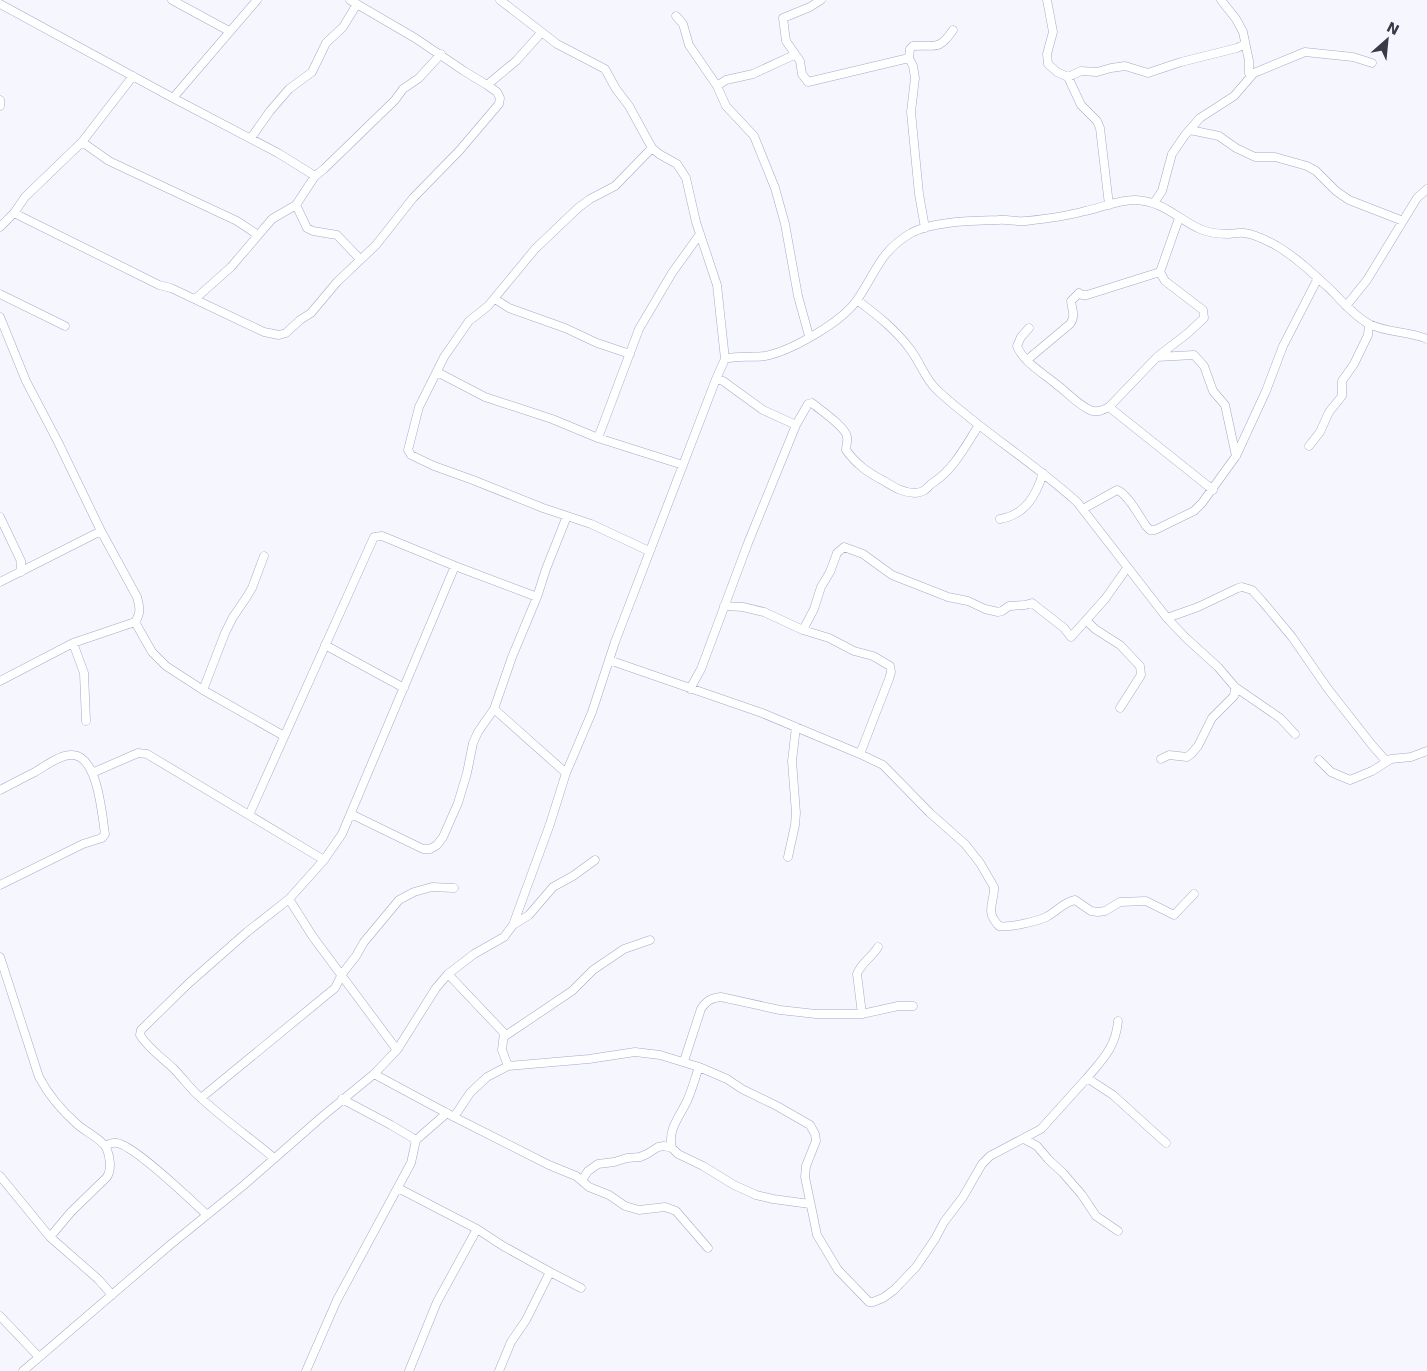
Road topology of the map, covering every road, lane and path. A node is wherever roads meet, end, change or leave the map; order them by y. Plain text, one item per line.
1 (172, 0) edge
2 (257, 0) edge
3 (500, 0) edge
4 (820, 0) edge
5 (1047, 0) edge
6 (1221, 0) edge
7 (353, 2) edge
8 (0, 4) edge
9 (676, 16) dead end
10 (953, 30) dead end
11 (229, 31) junction
12 (541, 33) junction
13 (1245, 44) junction
14 (441, 54) junction
15 (794, 55) junction
16 (909, 58) junction
17 (1372, 63) dead end
18 (1254, 73) junction
19 (133, 76) junction
20 (1068, 77) junction
21 (487, 85) junction
22 (717, 86) junction
23 (173, 98) junction
24 (0, 100) edge
25 (0, 106) edge
26 (1190, 130) junction
27 (251, 138) junction
28 (82, 142) junction
29 (652, 148) junction
30 (315, 176) junction
31 (1427, 189) edge
32 (1154, 203) junction
33 (296, 204) junction
34 (1109, 205) junction
35 (14, 213) junction
36 (1179, 218) junction
37 (1403, 221) junction
38 (0, 227) edge
39 (925, 228) junction
40 (700, 234) junction
41 (258, 235) junction
42 (360, 259) junction
43 (1160, 272) junction
44 (1318, 278) junction
45 (0, 294) edge
46 (195, 299) junction
47 (494, 299) junction
48 (857, 300) junction
49 (1346, 306) junction
50 (0, 316) edge
51 (1369, 324) junction
52 (65, 326) dead end
53 (1029, 328) dead end
54 (809, 336) junction
55 (1427, 339) edge
56 (630, 354) junction
57 (1157, 357) junction
58 (726, 358) junction
59 (1027, 360) junction
60 (438, 372) junction
61 (716, 379) junction
62 (1109, 407) junction
63 (796, 425) junction
64 (979, 425) junction
65 (598, 438) junction
66 (1308, 446) dead end
67 (1236, 456) junction
68 (683, 466) junction
69 (1043, 473) junction
70 (1213, 490) junction
71 (1083, 509) junction
72 (567, 516) junction
73 (0, 517) edge
74 (1000, 519) dead end
75 (101, 531) junction
76 (649, 550) junction
77 (264, 556) dead end
78 (21, 561) junction
79 (455, 566) junction
80 (29, 567) junction
81 (1127, 568) junction
82 (21, 572) junction
83 (0, 582) edge
84 (537, 597) junction
85 (724, 606) junction
86 (1167, 618) junction
87 (1086, 620) junction
88 (136, 622) junction
89 (803, 630) junction
90 (73, 643) junction
91 (325, 644) junction
92 (609, 660) junction
93 (0, 681) edge
94 (1236, 687) junction
95 (404, 688) junction
96 (690, 689) junction
97 (202, 690) junction
98 (1120, 708) dead end
99 (494, 709) junction
100 (86, 721) dead end
101 (796, 726) junction
102 (1295, 734) dead end
103 (284, 736) junction
104 (1427, 751) edge
105 (860, 754) junction
106 (1160, 759) dead end
107 (1318, 760) dead end
108 (1386, 761) junction
109 (92, 773) junction
110 (566, 773) junction
111 (0, 790) edge
112 (351, 814) junction
113 (249, 815) junction
114 (788, 857) dead end
115 (324, 860) junction
116 (595, 860) dead end
117 (0, 885) edge
118 (454, 888) dead end
119 (1194, 894) dead end
120 (290, 899) junction
121 (513, 925) junction
122 (650, 940) dead end
123 (878, 947) dead end
124 (0, 957) edge
125 (342, 974) junction
126 (448, 974) junction
127 (913, 1006) dead end
128 (862, 1014) junction
129 (1118, 1022) dead end
130 (505, 1036) junction
131 (397, 1050) junction
132 (684, 1061) junction
133 (508, 1066) junction
134 (699, 1067) junction
135 (374, 1074) junction
136 (1087, 1078) junction
137 (201, 1098) junction
138 (342, 1099) junction
139 (451, 1115) junction
140 (1041, 1129) junction
141 (1024, 1139) junction
142 (416, 1140) junction
143 (1166, 1143) dead end
144 (106, 1146) junction
145 (1037, 1146) junction
146 (672, 1148) junction
147 (274, 1158) junction
148 (0, 1176) edge
149 (582, 1180) junction
150 (398, 1188) junction
151 (810, 1204) junction
152 (207, 1215) junction
153 (477, 1229) junction
154 (1118, 1231) dead end
155 (50, 1237) junction
156 (708, 1248) dead end
157 (550, 1272) junction
158 (581, 1288) dead end
159 (112, 1295) junction
160 (0, 1316) edge
161 (38, 1356) junction
162 (23, 1371) edge
163 (306, 1371) edge
164 (409, 1371) edge
165 (499, 1371) edge

1 - 11 street
2 - 11 street
3 - 12 street
4 - 15 street
5 - 20 street
6 - 13 street
7 - 14 street
7 - 27 street
8 - 19 street
9 - 22 street
10 - 16 street
11 - 23 street
12 - 21 street
12 - 29 street
13 - 18 street
13 - 20 street
14 - 21 street
14 - 30 street
15 - 16 street
15 - 22 street
16 - 39 street
17 - 18 street
18 - 26 street
19 - 23 street
19 - 28 street
20 - 34 street
21 - 42 street
22 - 54 street
23 - 27 street
24 - 25 street
26 - 32 street
26 - 37 street
27 - 30 street
28 - 35 street
28 - 41 street
29 - 40 street
29 - 47 street
30 - 33 street
31 - 37 street
32 - 34 street
32 - 36 street
33 - 41 street
33 - 42 street
34 - 39 street
35 - 38 street
35 - 46 street
36 - 43 street
36 - 44 street
37 - 49 street
39 - 48 street
40 - 56 street
40 - 58 street
41 - 46 street
42 - 46 street
43 - 57 street
43 - 59 street
44 - 49 street
44 - 67 street
45 - 52 street
47 - 56 street
47 - 60 street
48 - 54 street
48 - 64 street
49 - 51 street
50 - 75 street
51 - 55 street
51 - 66 street
53 - 59 street
54 - 58 street
56 - 65 street
57 - 62 street
57 - 67 street
58 - 61 street
59 - 62 street
60 - 65 street
60 - 72 street
61 - 63 street
61 - 68 street
62 - 70 street
63 - 64 street
63 - 85 street
64 - 69 street
65 - 68 street
67 - 70 street
68 - 76 street
69 - 71 street
69 - 74 street
70 - 71 street
71 - 81 street
72 - 76 street
72 - 84 street
73 - 78 street
75 - 80 street
75 - 88 street
76 - 92 street
77 - 97 street
78 - 80 street
78 - 82 street
79 - 84 street
79 - 91 street
79 - 95 street
80 - 82 street
81 - 86 street
81 - 87 street
82 - 83 street
84 - 99 street
85 - 89 street
85 - 96 street
86 - 94 street
86 - 108 street
87 - 89 street
87 - 98 street
88 - 90 street
88 - 97 street
89 - 105 street
90 - 93 street
90 - 100 street
91 - 95 street
91 - 103 street
92 - 96 street
92 - 110 street
94 - 102 street
94 - 106 street
95 - 112 street
96 - 101 street
97 - 103 street
99 - 110 street
99 - 112 street
101 - 105 street
101 - 114 street
103 - 113 street
104 - 108 street
105 - 119 street
107 - 108 street
109 - 111 street
109 - 113 street
109 - 117 street
110 - 121 street
112 - 115 street
113 - 115 street
115 - 120 street
116 - 121 street
118 - 125 street
120 - 125 street
120 - 137 street
121 - 126 street
122 - 130 street
123 - 128 street
124 - 144 street
125 - 131 street
125 - 137 street
126 - 130 street
126 - 131 street
127 - 128 street
128 - 132 street
129 - 136 street
130 - 133 street
131 - 135 street
132 - 133 street
132 - 134 street
133 - 139 street
134 - 146 street
134 - 151 street
135 - 138 street
135 - 139 street
136 - 140 street
136 - 143 street
137 - 147 street
138 - 142 street
138 - 147 street
139 - 142 street
139 - 149 street
140 - 141 street
140 - 145 street
141 - 145 street
141 - 151 street
142 - 150 street
144 - 152 street
144 - 155 street
145 - 154 street
146 - 149 street
146 - 151 street
147 - 152 street
148 - 155 street
149 - 156 street
150 - 153 street
150 - 163 street
152 - 159 street
153 - 157 street
153 - 164 street
155 - 159 street
157 - 158 street
157 - 165 street
159 - 161 street
160 - 161 street
161 - 162 street

